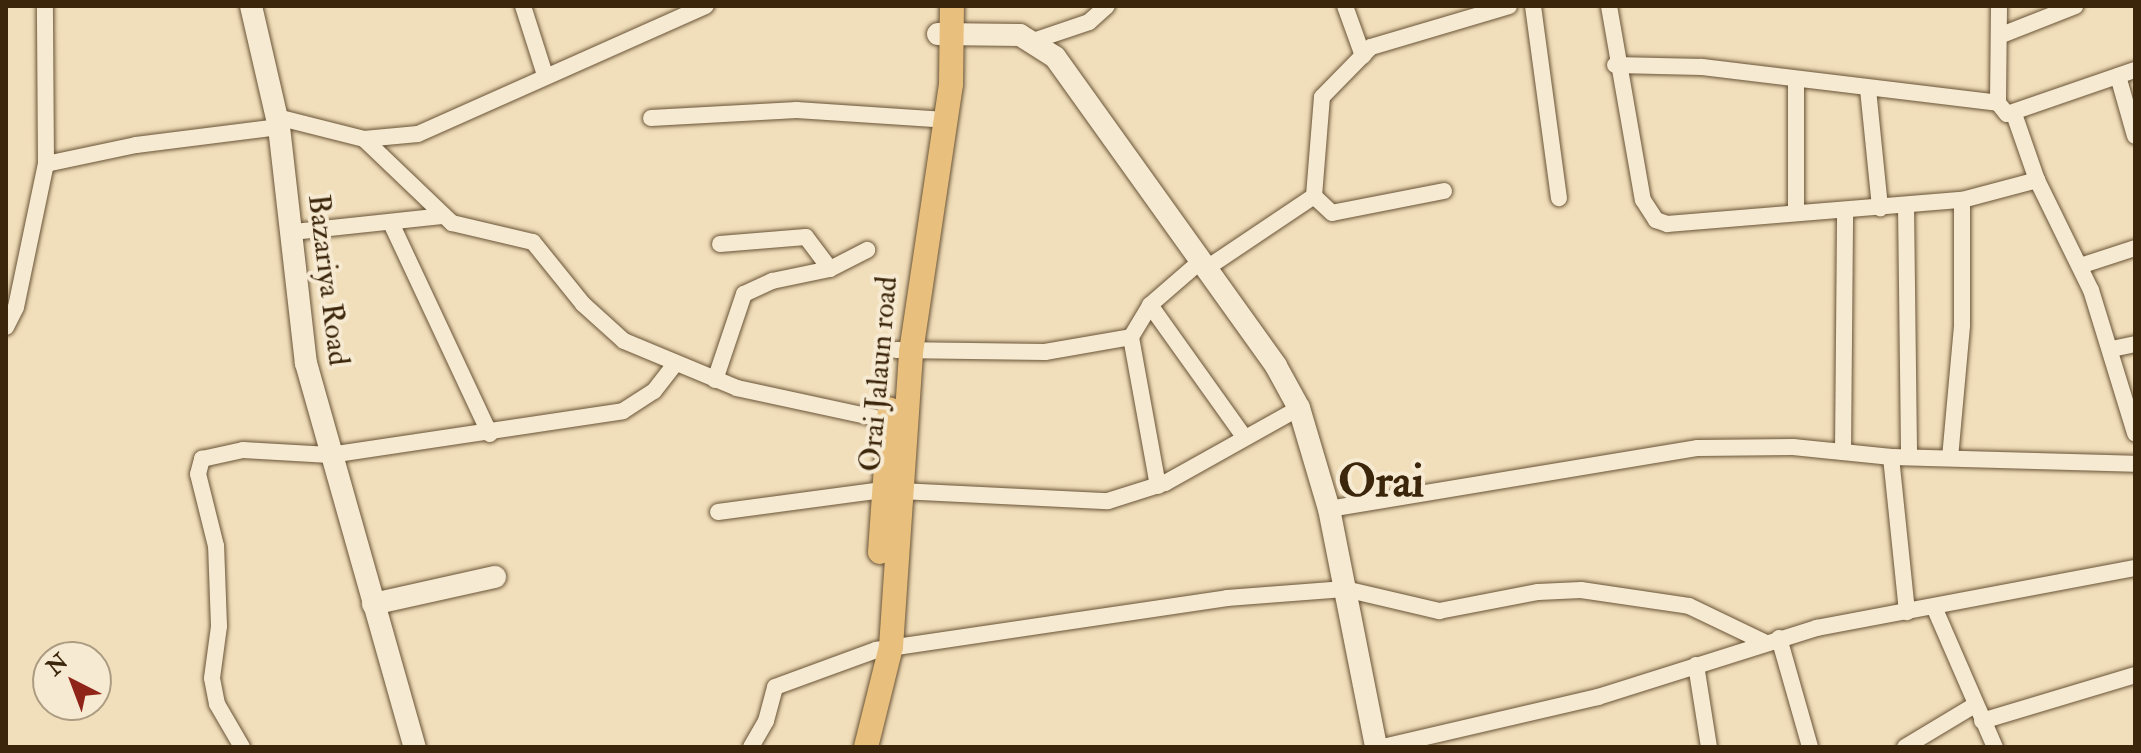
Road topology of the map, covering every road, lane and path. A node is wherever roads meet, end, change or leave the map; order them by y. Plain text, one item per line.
1 (45, 6) edge
2 (251, 6) edge
3 (523, 6) edge
4 (706, 6) edge
5 (935, 6) edge
6 (952, 6) edge
7 (1107, 6) edge
8 (1345, 6) edge
9 (1509, 6) edge
10 (1533, 6) edge
11 (1609, 6) edge
12 (1999, 6) edge
13 (2075, 6) edge
14 (2056, 8) edge
15 (1450, 14) edge
16 (946, 34) junction
17 (1999, 36) junction
18 (1033, 41) junction
19 (1363, 56) junction
20 (1615, 65) junction
21 (2135, 70) edge
22 (545, 75) junction
23 (2118, 76) junction
24 (1796, 79) junction
25 (1868, 89) junction
26 (1998, 103) junction
27 (2014, 114) junction
28 (651, 118) dead end
29 (934, 119) junction
30 (278, 122) junction
31 (2135, 136) edge
32 (364, 139) junction
33 (46, 164) junction
34 (2037, 180) junction
35 (1444, 191) dead end
36 (1314, 196) junction
37 (1559, 198) dead end
38 (1962, 200) junction
39 (1906, 205) junction
40 (1880, 208) junction
41 (1845, 210) junction
42 (1796, 212) junction
43 (443, 216) junction
44 (391, 223) junction
45 (293, 232) junction
46 (918, 238) junction
47 (720, 244) dead end
48 (2135, 248) edge
49 (867, 250) dead end
50 (1204, 264) junction
51 (2080, 266) junction
52 (830, 269) junction
53 (1150, 305) junction
54 (6, 327) edge
55 (1131, 337) junction
56 (2135, 344) edge
57 (2112, 349) junction
58 (903, 351) junction
59 (674, 365) junction
60 (715, 380) junction
61 (1299, 408) junction
62 (897, 422) junction
63 (2135, 433) edge
64 (490, 434) junction
65 (1245, 438) junction
66 (1843, 452) junction
67 (330, 455) junction
68 (1891, 457) junction
69 (1909, 457) junction
70 (1950, 458) junction
71 (2135, 464) edge
72 (1158, 486) junction
73 (892, 491) junction
74 (1329, 509) junction
75 (718, 512) dead end
76 (2135, 568) edge
77 (495, 577) dead end
78 (1345, 589) junction
79 (373, 604) junction
80 (1934, 607) junction
81 (1907, 612) junction
82 (1771, 640) junction
83 (884, 649) junction
84 (1696, 665) junction
85 (2135, 675) edge
86 (1978, 713) junction
87 (242, 747) edge
88 (415, 747) edge
89 (751, 747) edge
90 (853, 747) edge
91 (866, 747) edge
92 (1376, 747) edge
93 (1383, 747) edge
94 (1709, 747) edge
95 (1810, 747) edge
96 (1905, 747) edge
97 (1995, 747) edge

1 - 33 street
2 - 30 street, Bazariya Road
3 - 22 street
4 - 22 street
5 - 16 main road, Orai Jalaun road
6 - 16 main road, Orai Jalaun road
7 - 18 street
8 - 19 street
9 - 15 street
10 - 37 street
11 - 20 street
12 - 17 street
13 - 14 street
14 - 17 street
15 - 19 street
16 - 18 street
16 - 29 main road, Orai Jalaun road
16 - 46 main road, Orai Jalaun road
17 - 26 street
18 - 50 street
19 - 36 street
20 - 24 street
20 - 42 street
21 - 23 street
22 - 32 street
23 - 27 street
23 - 31 street
24 - 25 street
24 - 42 street
25 - 26 street
25 - 40 street
26 - 27 street
27 - 34 street
28 - 29 street
29 - 46 main road, Orai Jalaun road
30 - 32 street
30 - 33 street
30 - 45 street, Bazariya Road
32 - 43 street
33 - 54 street
34 - 38 street
34 - 51 street
35 - 36 street
36 - 50 street
38 - 39 street
38 - 70 street
39 - 40 street
39 - 69 street
40 - 41 street
41 - 42 street
41 - 66 street
43 - 44 street
43 - 59 street
44 - 45 street
44 - 64 street
45 - 67 street, Bazariya Road
46 - 58 main road, Orai Jalaun road
47 - 52 street
48 - 51 street
49 - 52 street
50 - 53 street
50 - 61 street
51 - 57 street
52 - 60 street
53 - 55 street
53 - 65 street
55 - 58 street
55 - 72 street
56 - 57 street
57 - 63 street
58 - 62 main road, Orai Jalaun road
59 - 60 street
59 - 64 street
60 - 62 street
61 - 65 street
61 - 74 street
62 - 73 main road, Orai Jalaun road
64 - 67 street
65 - 72 street
66 - 68 street
66 - 74 street
67 - 79 street, Bazariya Road
67 - 87 street
68 - 69 street
68 - 81 street
69 - 70 street
70 - 71 street
72 - 73 street
73 - 75 street
73 - 83 main road, Orai Jalaun road
74 - 78 street
76 - 80 street
77 - 79 street
78 - 82 street
78 - 83 street
78 - 92 street
79 - 88 street, Bazariya Road
80 - 81 street
80 - 86 street
81 - 82 street
82 - 84 street
82 - 95 street
83 - 89 street
83 - 90 main road, Orai Jalaun road
83 - 91 main road, Orai Jalaun road
84 - 93 street
84 - 94 street
85 - 86 street
86 - 96 street
86 - 97 street

